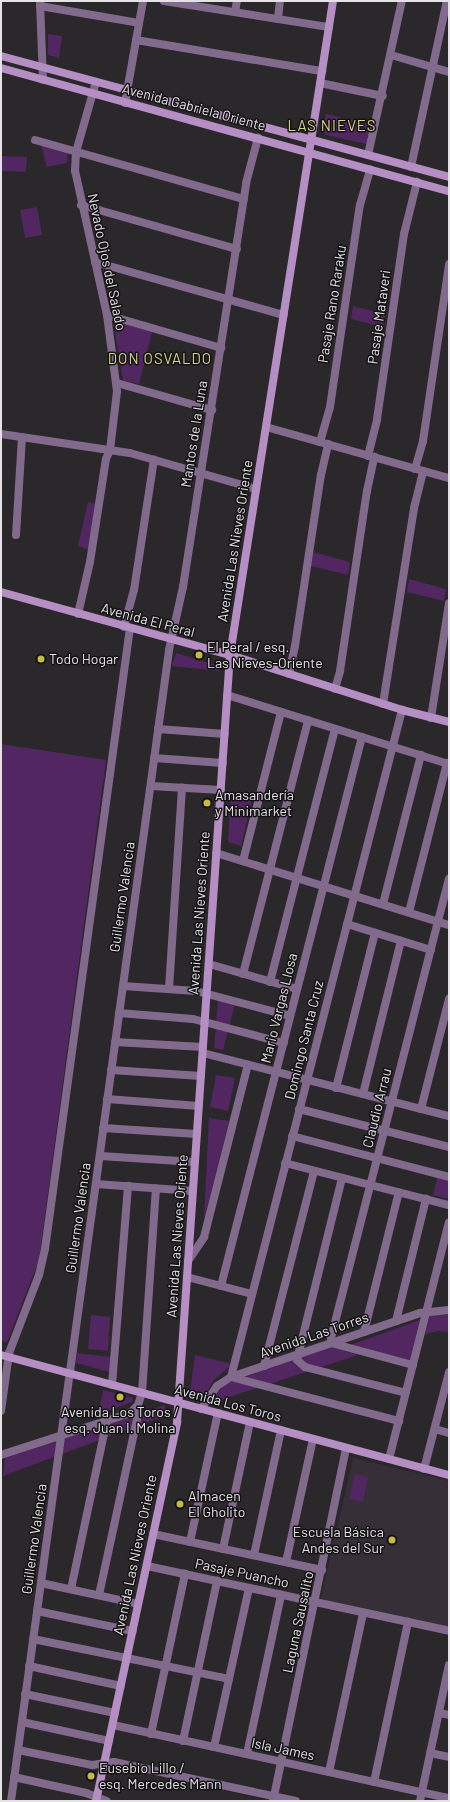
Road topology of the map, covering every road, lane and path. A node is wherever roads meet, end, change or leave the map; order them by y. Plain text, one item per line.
1 (143, 1) edge
2 (164, 1) edge
3 (237, 1) edge
4 (280, 1) edge
5 (333, 1) edge
6 (402, 1) edge
7 (448, 1) edge
8 (193, 3) edge
9 (40, 4) edge
10 (235, 12) junction
11 (278, 19) junction
12 (139, 23) junction
13 (329, 27) junction
14 (136, 40) junction
15 (391, 55) junction
16 (1, 56) edge
17 (42, 67) junction
18 (1, 68) edge
19 (433, 68) junction
20 (322, 71) junction
21 (449, 72) edge
22 (43, 80) junction
23 (96, 82) junction
24 (320, 83) junction
25 (128, 91) junction
26 (92, 94) junction
27 (383, 96) junction
28 (125, 103) junction
29 (258, 138) junction
30 (311, 139) junction
31 (35, 140) dead end
32 (76, 152) junction
33 (309, 152) junction
34 (368, 155) junction
35 (411, 167) junction
36 (370, 169) junction
37 (449, 177) edge
38 (417, 182) junction
39 (449, 191) edge
40 (244, 199) junction
41 (81, 205) junction
42 (237, 249) junction
43 (95, 262) junction
44 (449, 264) edge
45 (229, 299) junction
46 (107, 315) junction
47 (284, 315) junction
48 (221, 348) junction
49 (117, 383) junction
50 (212, 410) junction
51 (266, 427) junction
52 (1, 434) edge
53 (22, 437) junction
54 (324, 443) junction
55 (110, 450) junction
56 (371, 456) junction
57 (154, 460) junction
58 (419, 470) junction
59 (200, 473) junction
60 (449, 478) edge
61 (256, 488) junction
62 (16, 535) dead end
63 (1, 592) edge
64 (449, 603) edge
65 (78, 614) junction
66 (127, 627) junction
67 (171, 639) junction
68 (230, 656) junction
69 (289, 674) junction
70 (335, 689) junction
71 (227, 695) junction
72 (383, 704) junction
73 (402, 710) junction
74 (281, 712) junction
75 (431, 718) junction
76 (308, 720) junction
77 (449, 722) edge
78 (158, 729) junction
79 (335, 729) junction
80 (224, 734) junction
81 (362, 737) junction
82 (392, 746) junction
83 (421, 755) junction
84 (154, 758) junction
85 (223, 763) junction
86 (448, 763) edge
87 (150, 786) junction
88 (182, 787) junction
89 (221, 790) junction
90 (216, 853) junction
91 (243, 861) junction
92 (270, 870) junction
93 (297, 878) junction
94 (449, 879) edge
95 (324, 886) junction
96 (354, 895) junction
97 (383, 904) junction
98 (409, 912) junction
99 (438, 921) junction
100 (347, 924) junction
101 (449, 925) edge
102 (375, 933) junction
103 (401, 941) junction
104 (431, 950) junction
105 (209, 964) junction
106 (243, 974) junction
107 (270, 982) junction
108 (123, 986) junction
109 (169, 989) junction
110 (297, 990) junction
111 (207, 993) junction
112 (449, 999) edge
113 (119, 1013) junction
114 (290, 1016) junction
115 (205, 1022) junction
116 (115, 1042) junction
117 (284, 1043) junction
118 (203, 1050) junction
119 (248, 1065) junction
120 (111, 1070) junction
121 (276, 1072) junction
122 (201, 1076) junction
123 (307, 1080) junction
124 (336, 1088) junction
125 (363, 1094) junction
126 (107, 1099) junction
127 (392, 1102) junction
128 (199, 1106) junction
129 (299, 1109) junction
130 (421, 1109) junction
131 (449, 1116) edge
132 (104, 1128) junction
133 (384, 1131) junction
134 (197, 1134) junction
135 (292, 1136) junction
136 (449, 1147) edge
137 (100, 1156) junction
138 (377, 1158) junction
139 (195, 1162) junction
140 (285, 1163) junction
141 (314, 1171) junction
142 (449, 1177) edge
143 (342, 1178) junction
144 (96, 1184) junction
145 (370, 1185) junction
146 (128, 1186) junction
147 (156, 1188) junction
148 (193, 1191) junction
149 (399, 1192) junction
150 (426, 1199) junction
151 (449, 1205) edge
152 (449, 1222) edge
153 (188, 1261) junction
154 (187, 1277) junction
155 (221, 1286) junction
156 (252, 1294) junction
157 (449, 1310) edge
158 (427, 1311) junction
159 (396, 1321) junction
160 (364, 1332) junction
161 (331, 1343) junction
162 (5, 1356) edge
163 (296, 1356) junction
164 (413, 1365) junction
165 (264, 1366) junction
166 (449, 1372) edge
167 (70, 1374) junction
168 (231, 1377) junction
169 (112, 1385) junction
170 (142, 1393) junction
171 (406, 1393) junction
172 (178, 1403) junction
173 (136, 1408) junction
174 (201, 1409) junction
175 (1, 1411) edge
176 (218, 1413) junction
177 (107, 1420) junction
178 (399, 1421) junction
179 (250, 1422) junction
180 (434, 1429) junction
181 (281, 1430) junction
182 (449, 1433) edge
183 (61, 1434) junction
184 (313, 1439) junction
185 (346, 1448) junction
186 (1, 1455) edge
187 (389, 1459) junction
188 (424, 1469) junction
189 (449, 1475) edge
190 (153, 1534) junction
191 (190, 1542) junction
192 (223, 1549) junction
193 (254, 1555) junction
194 (286, 1562) junction
195 (147, 1566) junction
196 (322, 1570) junction
197 (185, 1574) junction
198 (217, 1581) junction
199 (41, 1583) junction
200 (248, 1588) junction
201 (71, 1589) junction
202 (98, 1595) junction
203 (281, 1595) junction
204 (316, 1602) junction
205 (138, 1604) junction
206 (37, 1611) junction
207 (363, 1613) junction
208 (408, 1622) junction
209 (133, 1631) junction
210 (449, 1631) edge
211 (33, 1639) junction
212 (127, 1658) junction
213 (29, 1666) junction
214 (166, 1666) junction
215 (448, 1670) edge
216 (198, 1672) junction
217 (229, 1679) junction
218 (121, 1686) junction
219 (26, 1694) junction
220 (115, 1713) junction
221 (439, 1713) junction
222 (449, 1715) edge
223 (22, 1722) junction
224 (112, 1725) junction
225 (151, 1734) junction
226 (109, 1741) junction
227 (183, 1741) junction
228 (214, 1747) junction
229 (18, 1750) junction
230 (430, 1753) junction
231 (247, 1754) junction
232 (449, 1757) edge
233 (281, 1762) junction
234 (104, 1764) junction
235 (329, 1772) junction
236 (14, 1778) junction
237 (374, 1782) junction
238 (422, 1792) junction
239 (449, 1798) edge
240 (273, 1799) edge
241 (97, 1800) edge
242 (11, 1801) edge
243 (107, 1801) edge
244 (296, 1801) edge
245 (420, 1801) edge

1 - 12 street
2 - 8 street
3 - 10 street
4 - 11 street
5 - 13 street, Avenida Las Nieves Oriente
6 - 15 street
7 - 19 street
8 - 10 street
9 - 12 street
9 - 17 street
10 - 11 street
11 - 13 street
12 - 14 street
13 - 20 street, Avenida Las Nieves Oriente
14 - 20 street
14 - 25 street
15 - 19 street
15 - 27 street
16 - 17 street, Avenida Gabriela Oriente
17 - 22 street
17 - 23 street, Avenida Gabriela Oriente
18 - 22 street, Avenida Gabriela Oriente
19 - 21 street
19 - 35 street
20 - 24 street, Avenida Las Nieves Oriente
22 - 26 street, Avenida Gabriela Oriente
23 - 25 street, Avenida Gabriela Oriente
23 - 26 street, Nevado Ojos del Salado
24 - 27 street
24 - 30 street, Avenida Las Nieves Oriente
25 - 28 street
25 - 30 street, Avenida Gabriela Oriente
26 - 28 street, Avenida Gabriela Oriente
26 - 32 street, Nevado Ojos del Salado
27 - 34 street
28 - 29 street, Avenida Gabriela Oriente
29 - 33 street, Avenida Gabriela Oriente
29 - 40 street, Mantos de la Luna
30 - 33 street, Avenida Las Nieves Oriente
30 - 34 street, Avenida Gabriela Oriente
31 - 32 street
32 - 40 street
32 - 41 street, Nevado Ojos del Salado
33 - 36 street, Avenida Gabriela Oriente
33 - 47 street, Avenida Las Nieves Oriente
34 - 35 street, Avenida Gabriela Oriente
35 - 37 street, Avenida Gabriela Oriente
36 - 38 street, Avenida Gabriela Oriente
36 - 54 street, Pasaje Rano Raraku
38 - 39 street, Avenida Gabriela Oriente
38 - 56 street, Pasaje Mataveri
40 - 42 street, Mantos de la Luna
41 - 42 street
41 - 43 street, Nevado Ojos del Salado
42 - 45 street, Mantos de la Luna
43 - 45 street
43 - 46 street, Nevado Ojos del Salado
44 - 58 street
45 - 47 street
45 - 48 street, Mantos de la Luna
46 - 48 street
46 - 49 street, Nevado Ojos del Salado
47 - 51 street, Avenida Las Nieves Oriente
48 - 50 street, Mantos de la Luna
49 - 50 street
49 - 55 street, Nevado Ojos del Salado
50 - 59 street, Mantos de la Luna
51 - 54 street
51 - 61 street, Avenida Las Nieves Oriente
52 - 53 street
53 - 55 street
53 - 62 street
54 - 56 street
54 - 69 street, Pasaje Rano Raraku
55 - 57 street
55 - 65 street, Nevado Ojos del Salado
56 - 58 street
56 - 70 street, Pasaje Mataveri
57 - 59 street
57 - 66 street
58 - 60 street
58 - 72 street
59 - 61 street
59 - 67 street, Mantos de la Luna
61 - 68 street, Avenida Las Nieves Oriente
63 - 65 street, Avenida El Peral
64 - 75 street
65 - 66 street, Avenida El Peral
66 - 67 street, Avenida El Peral
66 - 162 street
67 - 68 street, Avenida El Peral
67 - 78 street, Guillermo Valencia
68 - 69 street, Avenida El Peral
68 - 71 street, Avenida Las Nieves Oriente
69 - 70 street, Avenida El Peral
70 - 72 street, Avenida El Peral
71 - 74 street
71 - 80 street, Avenida Las Nieves Oriente
72 - 73 street, Avenida El Peral
73 - 75 street, Avenida El Peral
73 - 82 street, Domingo Santa Cruz
74 - 76 street
74 - 91 street
75 - 77 street, Avenida El Peral
76 - 79 street
76 - 92 street
78 - 80 street
78 - 84 street, Guillermo Valencia
79 - 81 street
79 - 93 street
80 - 85 street, Avenida Las Nieves Oriente
81 - 82 street
81 - 95 street, Mario Vargas Llosa
82 - 83 street
82 - 96 street, Domingo Santa Cruz
83 - 86 street
83 - 97 street
84 - 85 street
84 - 87 street, Guillermo Valencia
85 - 89 street, Avenida Las Nieves Oriente
86 - 98 street
87 - 88 street
87 - 108 street, Guillermo Valencia
88 - 89 street
88 - 109 street
89 - 90 street, Avenida Las Nieves Oriente
90 - 91 street
90 - 105 street, Avenida Las Nieves Oriente
91 - 92 street
92 - 93 street
92 - 106 street
93 - 95 street
93 - 107 street
94 - 99 street, Claudio Arrau
95 - 96 street
95 - 110 street, Mario Vargas Llosa
96 - 97 street
96 - 100 street, Domingo Santa Cruz
97 - 98 street
98 - 99 street
99 - 101 street
99 - 104 street, Claudio Arrau
100 - 102 street
100 - 123 street, Domingo Santa Cruz
102 - 103 street
102 - 124 street
103 - 104 street
103 - 125 street
104 - 127 street, Claudio Arrau
105 - 106 street
105 - 111 street, Avenida Las Nieves Oriente
106 - 107 street
107 - 110 street
108 - 109 street
108 - 113 street, Guillermo Valencia
109 - 111 street
110 - 114 street, Mario Vargas Llosa
111 - 114 street
111 - 115 street, Avenida Las Nieves Oriente
112 - 130 street
113 - 115 street
113 - 116 street, Guillermo Valencia
114 - 117 street, Mario Vargas Llosa
115 - 117 street
115 - 118 street, Avenida Las Nieves Oriente
116 - 118 street
116 - 120 street, Guillermo Valencia
117 - 121 street, Mario Vargas Llosa
118 - 119 street
118 - 122 street, Avenida Las Nieves Oriente
119 - 121 street
119 - 153 street
120 - 122 street
120 - 126 street, Guillermo Valencia
121 - 123 street
121 - 155 street, Mario Vargas Llosa
122 - 128 street, Avenida Las Nieves Oriente
123 - 124 street
123 - 129 street, Domingo Santa Cruz
124 - 125 street
125 - 127 street
126 - 128 street
126 - 132 street, Guillermo Valencia
127 - 130 street
127 - 133 street, Claudio Arrau
128 - 134 street, Avenida Las Nieves Oriente
129 - 133 street
129 - 135 street, Domingo Santa Cruz
130 - 131 street
132 - 134 street
132 - 137 street, Guillermo Valencia
133 - 136 street
133 - 138 street, Claudio Arrau
134 - 139 street, Avenida Las Nieves Oriente
135 - 138 street
135 - 140 street, Domingo Santa Cruz
137 - 139 street
137 - 144 street, Guillermo Valencia
138 - 142 street
138 - 145 street, Claudio Arrau
139 - 148 street, Avenida Las Nieves Oriente
140 - 141 street
140 - 156 street, Domingo Santa Cruz
141 - 143 street
141 - 165 street
143 - 145 street
143 - 163 street
144 - 146 street
144 - 167 street, Guillermo Valencia
145 - 149 street
145 - 161 street, Claudio Arrau
146 - 147 street
146 - 169 street
147 - 148 street
147 - 170 street
148 - 153 street, Avenida Las Nieves Oriente
149 - 150 street
149 - 160 street
150 - 151 street
150 - 159 street
152 - 158 street
153 - 154 street, Avenida Las Nieves Oriente
154 - 155 street
154 - 172 street, Avenida Las Nieves Oriente
155 - 156 street
156 - 168 street, Domingo Santa Cruz
157 - 158 street, Avenida Las Torres
158 - 159 street, Avenida Las Torres
158 - 164 street
159 - 160 street, Avenida Las Torres
160 - 161 street, Avenida Las Torres
161 - 163 street, Avenida Las Torres
161 - 164 street
162 - 167 street, Avenida Los Toros
162 - 175 street
163 - 165 street, Avenida Las Torres
163 - 171 street
164 - 171 street
165 - 168 street, Avenida Las Torres
166 - 180 street
167 - 169 street, Avenida Los Toros
167 - 183 street, Guillermo Valencia
168 - 174 street, Avenida Las Torres
168 - 178 street
169 - 170 street, Avenida Los Toros
170 - 172 street, Avenida Los Toros
170 - 173 street
171 - 178 street
172 - 174 street, Avenida Los Toros
172 - 190 street, Avenida Las Nieves Oriente
173 - 177 street
173 - 202 street
174 - 176 street, Avenida Los Toros
176 - 179 street, Avenida Los Toros
176 - 191 street
177 - 183 street
177 - 201 street
178 - 187 street
179 - 181 street, Avenida Los Toros
179 - 192 street
180 - 182 street
180 - 188 street
181 - 184 street, Avenida Los Toros
181 - 193 street
183 - 186 street
183 - 199 street, Guillermo Valencia
184 - 185 street, Avenida Los Toros
184 - 194 street
185 - 187 street, Avenida Los Toros
185 - 196 street, Laguna Sausalito
187 - 188 street, Avenida Los Toros
188 - 189 street, Avenida Los Toros
190 - 191 street
190 - 195 street, Avenida Las Nieves Oriente
191 - 192 street
192 - 193 street
193 - 194 street
194 - 196 street
195 - 197 street, Pasaje Puancho
195 - 205 street, Avenida Las Nieves Oriente
196 - 204 street, Laguna Sausalito
197 - 198 street, Pasaje Puancho
197 - 214 street
198 - 200 street, Pasaje Puancho
198 - 216 street
199 - 201 street
199 - 206 street, Guillermo Valencia
200 - 203 street, Pasaje Puancho
200 - 217 street
201 - 202 street
202 - 205 street
203 - 204 street, Pasaje Puancho
203 - 231 street
204 - 207 street, Pasaje Puancho
204 - 233 street, Laguna Sausalito
205 - 209 street, Avenida Las Nieves Oriente
206 - 209 street
206 - 211 street, Guillermo Valencia
207 - 208 street, Pasaje Puancho
207 - 235 street
208 - 210 street, Pasaje Puancho
208 - 237 street
209 - 212 street, Avenida Las Nieves Oriente
211 - 212 street
211 - 213 street, Guillermo Valencia
212 - 214 street
212 - 218 street, Avenida Las Nieves Oriente
213 - 218 street
213 - 219 street, Guillermo Valencia
214 - 216 street
214 - 225 street
215 - 221 street
216 - 217 street
216 - 227 street
217 - 228 street
218 - 220 street, Avenida Las Nieves Oriente
219 - 220 street
219 - 223 street, Guillermo Valencia
220 - 224 street, Avenida Las Nieves Oriente
221 - 222 street
221 - 230 street
223 - 226 street
223 - 229 street, Guillermo Valencia
224 - 225 street, Isla James
224 - 226 street, Avenida Las Nieves Oriente
225 - 227 street, Isla James
226 - 234 street, Avenida Las Nieves Oriente
227 - 228 street, Isla James
228 - 231 street, Isla James
229 - 234 street
229 - 236 street, Guillermo Valencia
230 - 232 street
230 - 238 street
231 - 233 street, Isla James
233 - 235 street, Isla James
233 - 240 street, Laguna Sausalito
234 - 240 street
234 - 241 street, Avenida Las Nieves Oriente
235 - 237 street, Isla James
236 - 241 street
236 - 242 street, Guillermo Valencia
237 - 238 street, Isla James
238 - 239 street, Isla James
238 - 245 street
240 - 244 street
241 - 243 street

